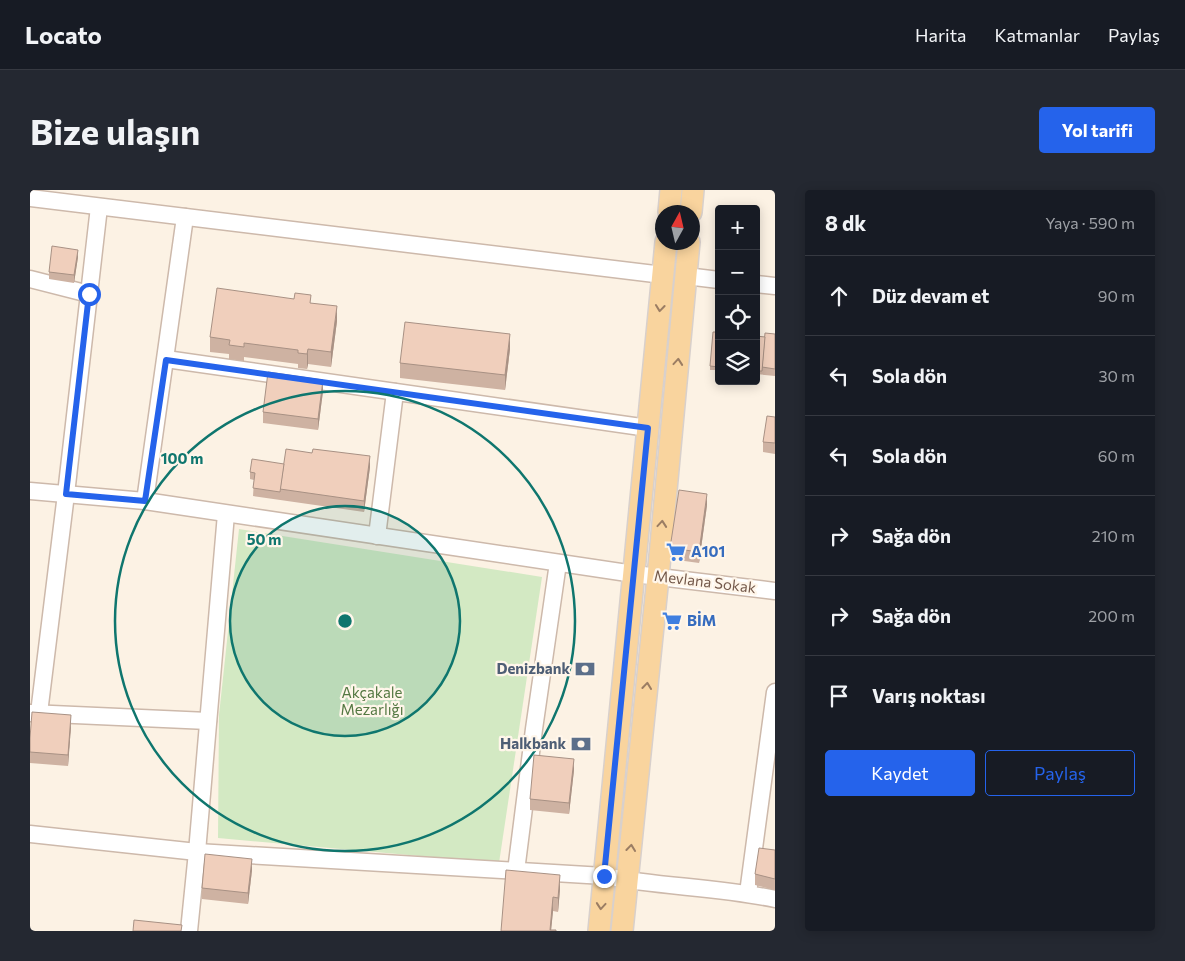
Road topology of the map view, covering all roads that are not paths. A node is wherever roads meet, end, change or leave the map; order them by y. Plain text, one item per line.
1 (671, 190) edge
2 (693, 190) edge
3 (30, 198) edge
4 (670, 205) edge
5 (692, 205) edge
6 (99, 207) junction
7 (185, 217) junction
8 (665, 250) edge
9 (688, 250) edge
10 (663, 275) junction
11 (686, 276) junction
12 (30, 279) edge
13 (715, 280) edge
14 (760, 284) edge
15 (775, 286) edge
16 (89, 294) junction
17 (166, 360) junction
18 (395, 392) junction
19 (648, 428) junction
20 (30, 491) edge
21 (66, 494) junction
22 (145, 501) junction
23 (226, 514) junction
24 (377, 536) junction
25 (558, 562) junction
26 (634, 574) junction
27 (658, 576) junction
28 (775, 591) edge
29 (775, 692) edge
30 (34, 713) edge
31 (208, 721) junction
32 (30, 834) edge
33 (197, 852) junction
34 (516, 871) junction
35 (604, 876) junction
36 (627, 881) junction
37 (748, 893) junction
38 (775, 899) edge
39 (189, 931) edge
40 (599, 931) edge
41 (622, 931) edge

1 - 4 main road
2 - 5 main road
3 - 6 street
6 - 7 street
6 - 16 street
7 - 10 street
7 - 17 street
8 - 10 main road
9 - 11 main road
10 -> 19 main road
11 - 13 street
27 -> 11 main road
12 - 16 street
14 - 15 street
16 - 21 street
17 - 18 street
17 - 22 street
18 - 19 street
18 - 24 street
19 - 26 main road
20 - 21 street, Mevlana Sokak
21 - 22 street, Mevlana Sokak
21 - 30 street
22 - 23 street, Mevlana Sokak
23 - 24 street, Mevlana Sokak
23 - 31 street
24 - 25 street, Mevlana Sokak
25 - 26 street, Mevlana Sokak
25 - 34 street
26 - 27 street, Mevlana Sokak
26 - 35 main road
27 - 28 street, Mevlana Sokak
36 -> 27 main road
29 - 37 street
30 - 31 street
31 - 33 street
32 - 33 street
33 - 34 street
33 - 39 street
34 - 35 street
35 - 36 street
35 -> 40 main road
36 - 37 street
36 - 41 main road
37 - 38 street

